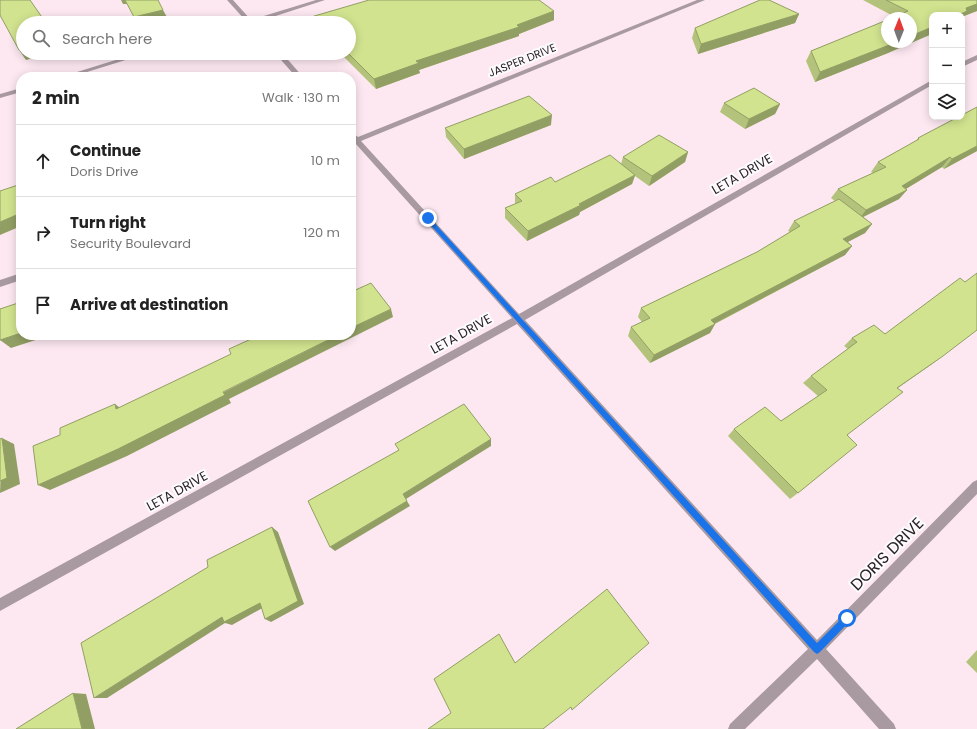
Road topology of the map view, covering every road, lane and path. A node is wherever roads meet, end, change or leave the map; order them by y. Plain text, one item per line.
1 (230, 0) edge
2 (322, 0) edge
3 (702, 0) edge
4 (243, 16) edge
5 (271, 16) edge
6 (977, 57) edge
7 (121, 60) edge
8 (284, 60) edge
9 (965, 63) edge
10 (81, 72) edge
11 (295, 72) edge
12 (929, 84) edge
13 (16, 91) edge
14 (0, 96) edge
15 (356, 138) edge
16 (356, 142) edge
17 (16, 278) edge
18 (0, 284) edge
19 (518, 319) junction
20 (977, 486) edge
21 (0, 605) edge
22 (817, 649) junction
23 (735, 729) edge
24 (889, 729) edge

1 - 4 street
2 - 5 street
3 - 15 street, JASPER DRIVE
6 - 9 street
7 - 10 street
8 - 11 street
12 - 19 street, LETA DRIVE
13 - 14 street
16 - 19 street
17 - 18 street
19 - 21 street, LETA DRIVE
19 - 22 street
20 - 22 street, DORIS DRIVE
22 - 23 street, DORIS DRIVE
22 - 24 street

